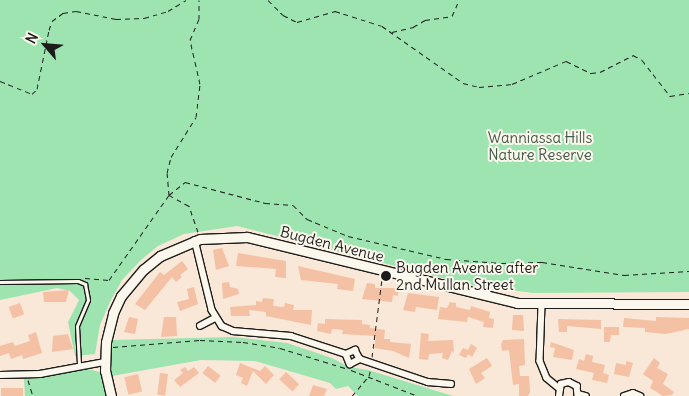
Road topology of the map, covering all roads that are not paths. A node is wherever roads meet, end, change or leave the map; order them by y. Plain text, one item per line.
1 (198, 236) junction
2 (0, 282) edge
3 (689, 304) edge
4 (542, 305) junction
5 (215, 318) junction
6 (200, 326) dead end
7 (346, 354) junction
8 (360, 359) junction
9 (105, 362) junction
10 (79, 365) junction
11 (0, 375) edge
12 (451, 384) dead end
13 (559, 388) junction
14 (578, 395) edge
15 (111, 396) edge
16 (559, 396) edge
17 (586, 396) edge
18 (624, 396) edge
19 (640, 396) edge

1 - 4 street, Bugden Avenue
1 - 5 street
1 - 9 street, Bugden Avenue
2 - 10 lane
3 - 4 street, Bugden Avenue
4 - 13 street
5 - 6 street
5 - 7 street
7 - 8 street
7 - 8 street
8 - 12 street
9 - 10 street
9 - 15 street, Bugden Avenue
10 - 11 street
13 - 14 street
13 - 16 street
14 - 17 street
18 - 19 street

